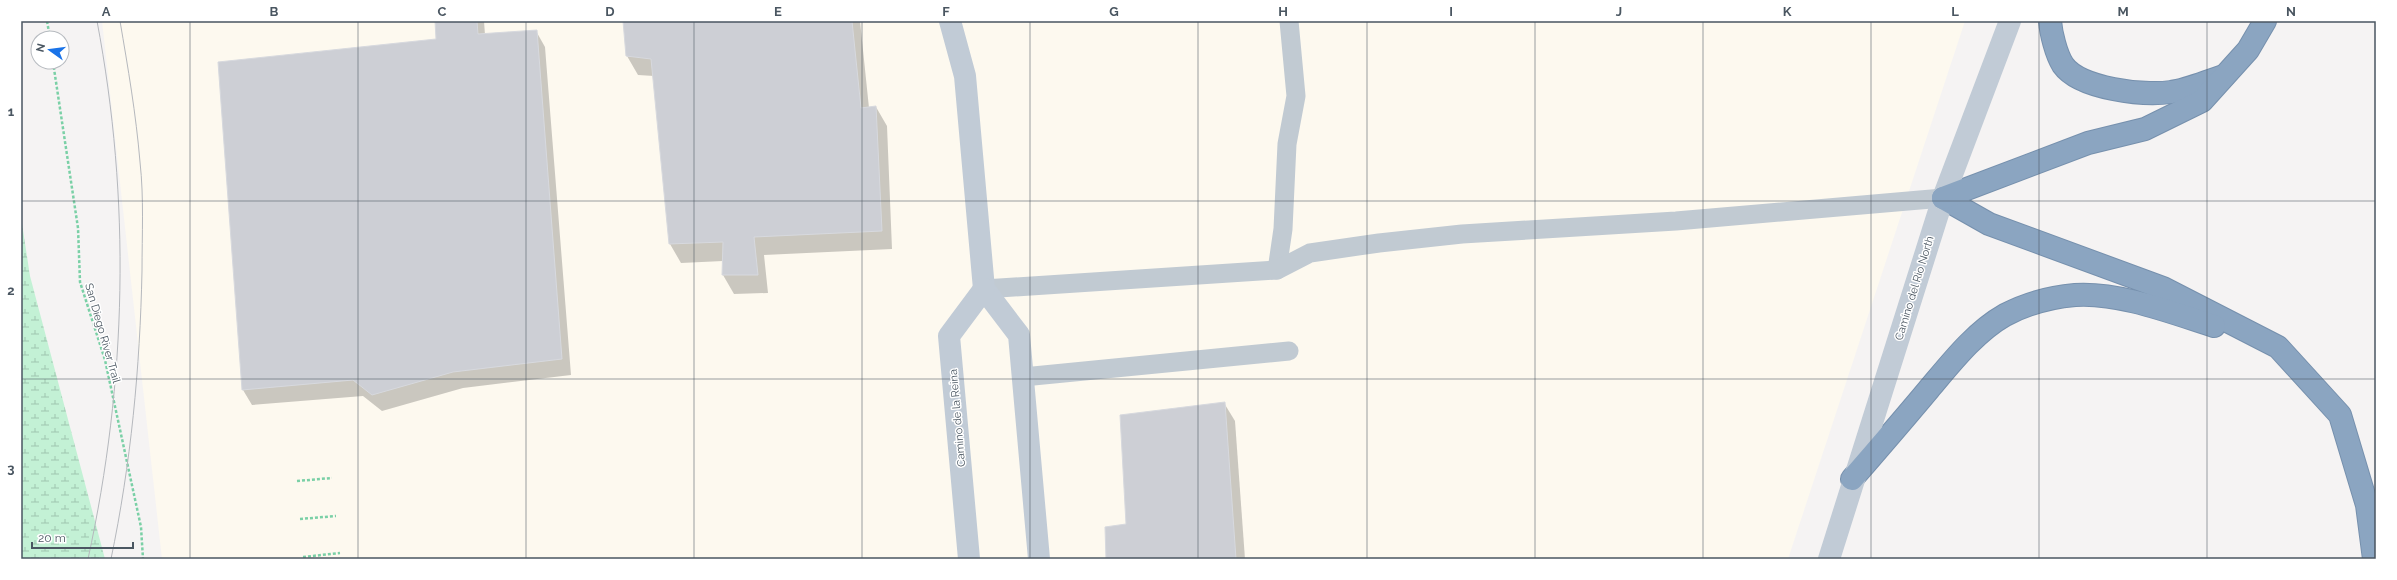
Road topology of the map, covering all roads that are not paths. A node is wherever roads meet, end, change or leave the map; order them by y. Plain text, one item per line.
1 (950, 21) edge
2 (1289, 21) edge
3 (2010, 21) edge
4 (2050, 21) edge
5 (2266, 21) edge
6 (2225, 75) junction
7 (1943, 198) junction
8 (1277, 270) junction
9 (984, 289) junction
10 (2278, 347) junction
11 (1289, 351) dead end
12 (1023, 377) junction
13 (1852, 479) junction
14 (969, 559) edge
15 (1039, 559) edge
16 (1829, 559) edge
17 (2374, 559) edge

1 - 9 main road
2 - 8 lane
3 - 7 main road, Camino del Rio North
4 - 6 highway
5 - 6 highway
6 - 7 highway
7 - 8 lane
7 - 10 highway
7 - 13 main road, Camino del Rio North
8 - 9 lane
9 - 12 main road
9 - 14 main road, Camino de la Reina
10 - 13 highway
10 - 17 highway
11 - 12 lane
12 - 15 main road
13 - 16 main road, Camino del Rio North

